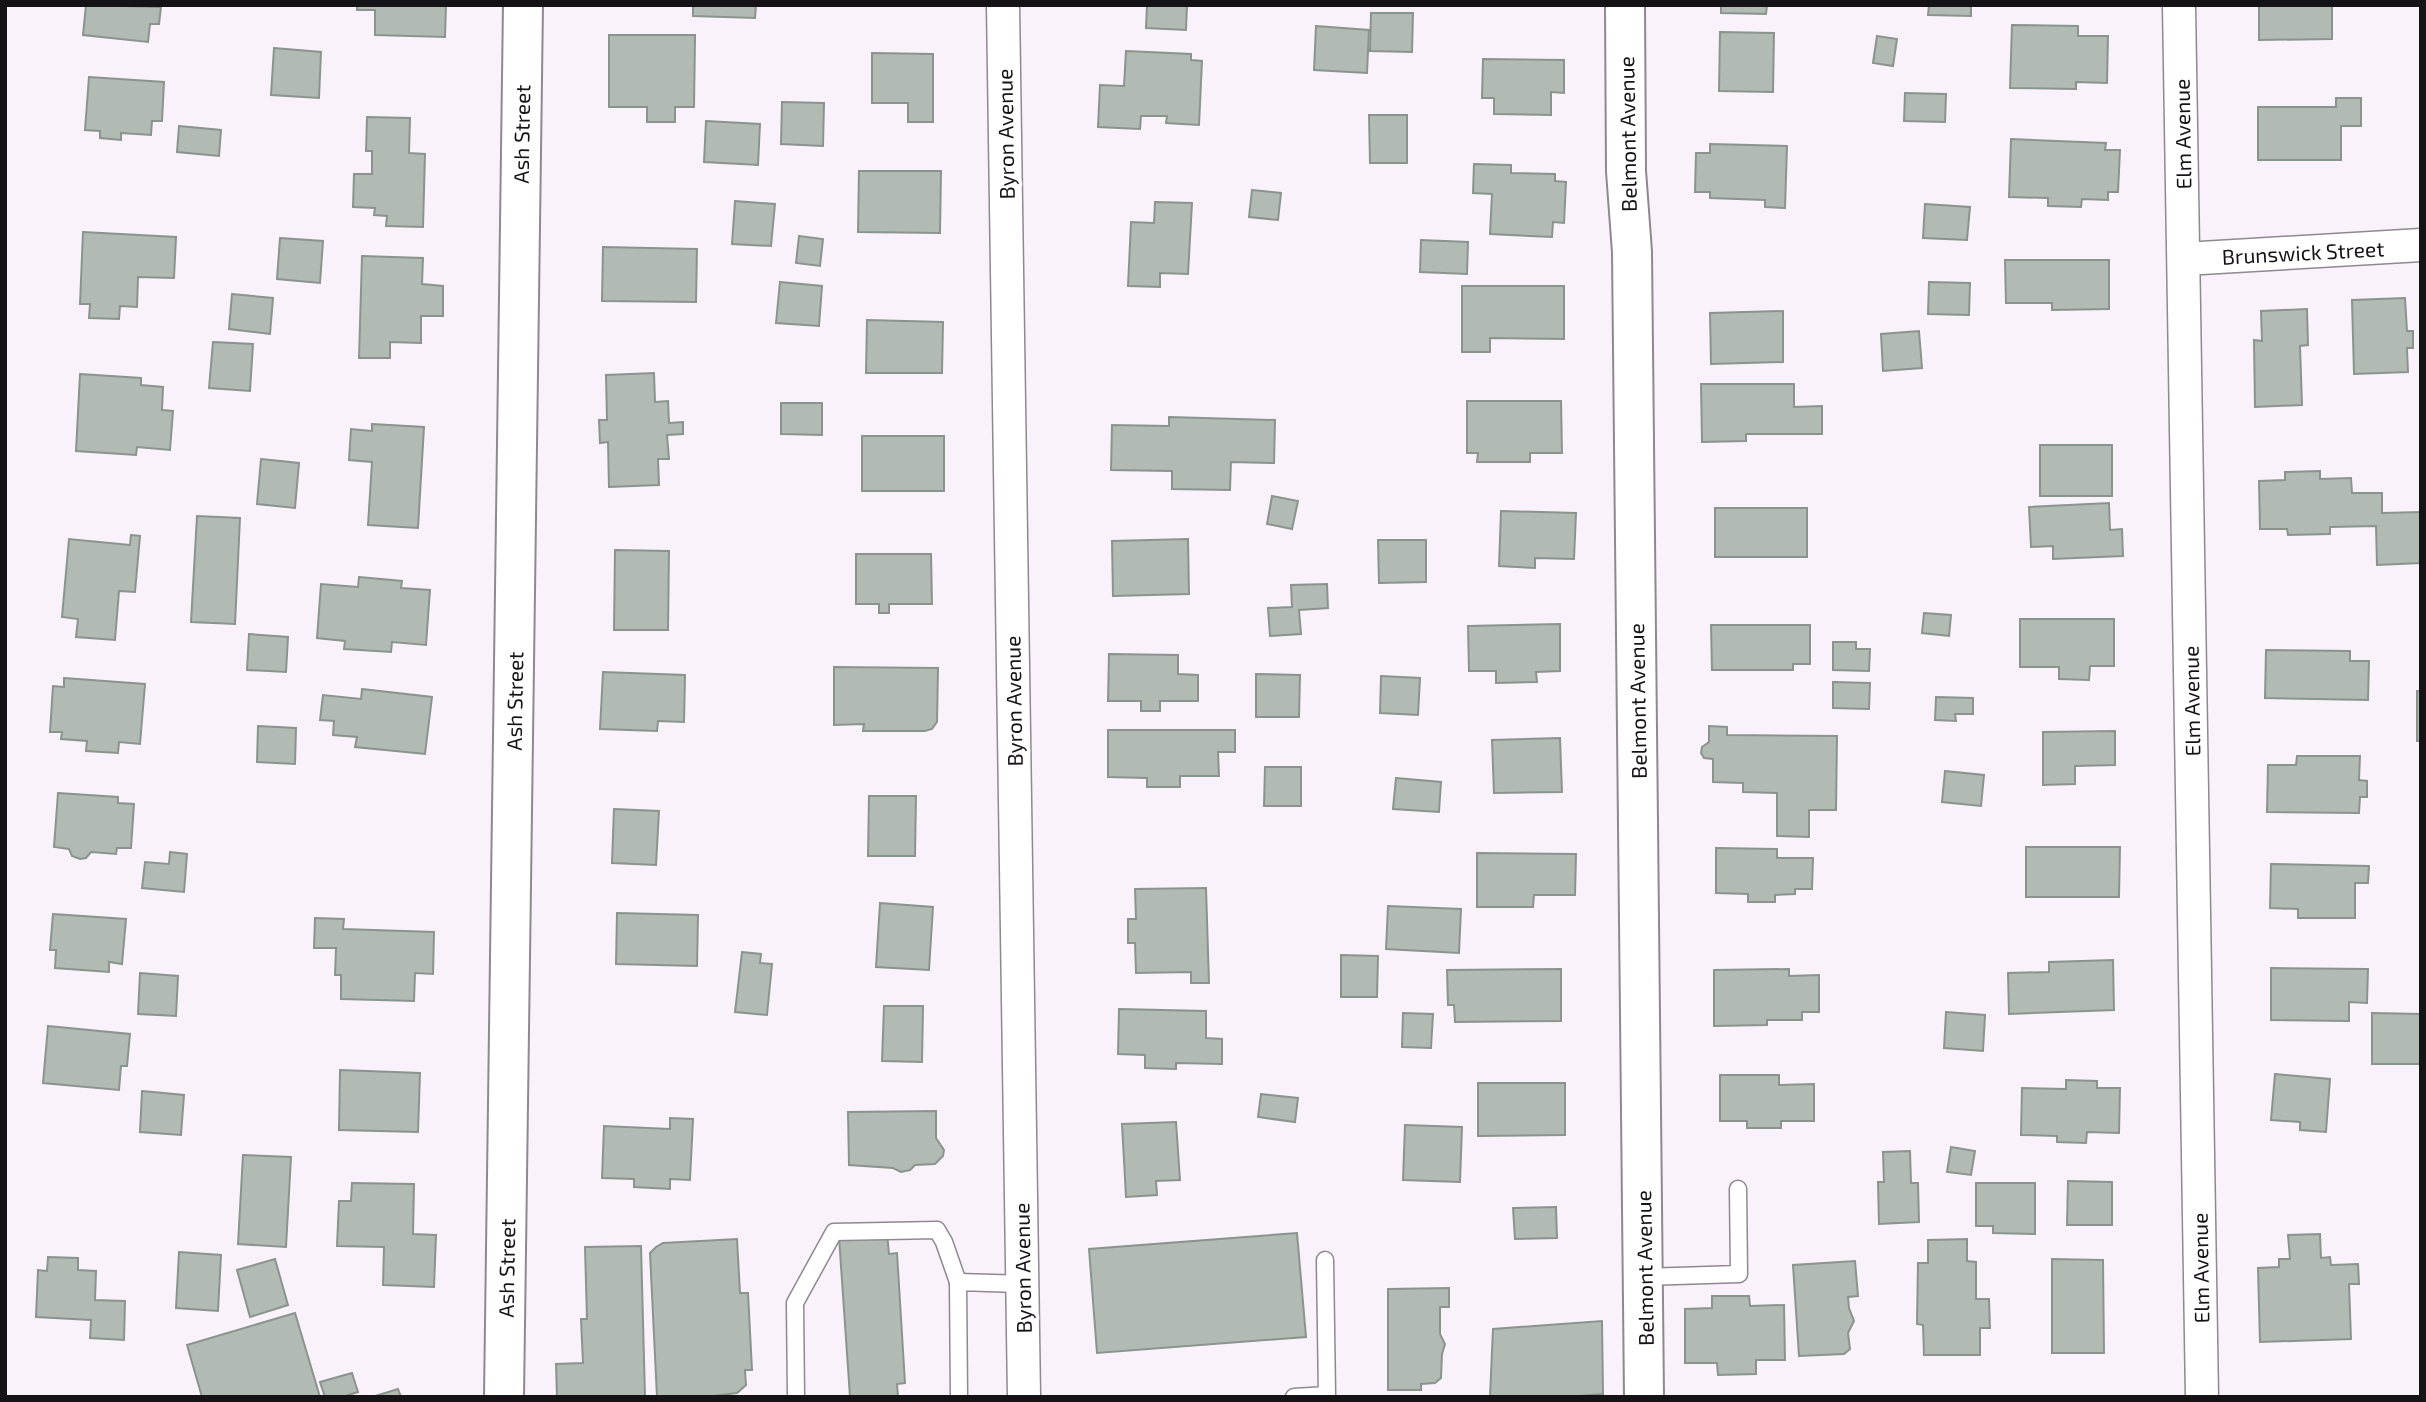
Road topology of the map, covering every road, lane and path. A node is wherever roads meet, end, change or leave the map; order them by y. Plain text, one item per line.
1 (523, 5) edge
2 (1003, 5) edge
3 (1625, 5) edge
4 (2179, 5) edge
5 (2421, 245) edge
6 (2184, 259) junction
7 (1738, 1189) dead end
8 (1325, 1260) dead end
9 (1644, 1277) junction
10 (958, 1282) junction
11 (1022, 1283) junction
12 (504, 1397) edge
13 (796, 1397) edge
14 (960, 1397) edge
15 (1024, 1397) edge
16 (1294, 1397) edge
17 (1644, 1397) edge
18 (2202, 1397) edge

1 - 12 street, Ash Street
2 - 11 street, Byron Avenue
3 - 9 street, Belmont Avenue
4 - 6 street, Elm Avenue
5 - 6 street, Brunswick Street
6 - 18 street, Elm Avenue
7 - 9 lane
8 - 16 lane
9 - 17 street, Belmont Avenue
10 - 11 lane
10 - 13 lane
10 - 14 lane
11 - 15 street, Byron Avenue

